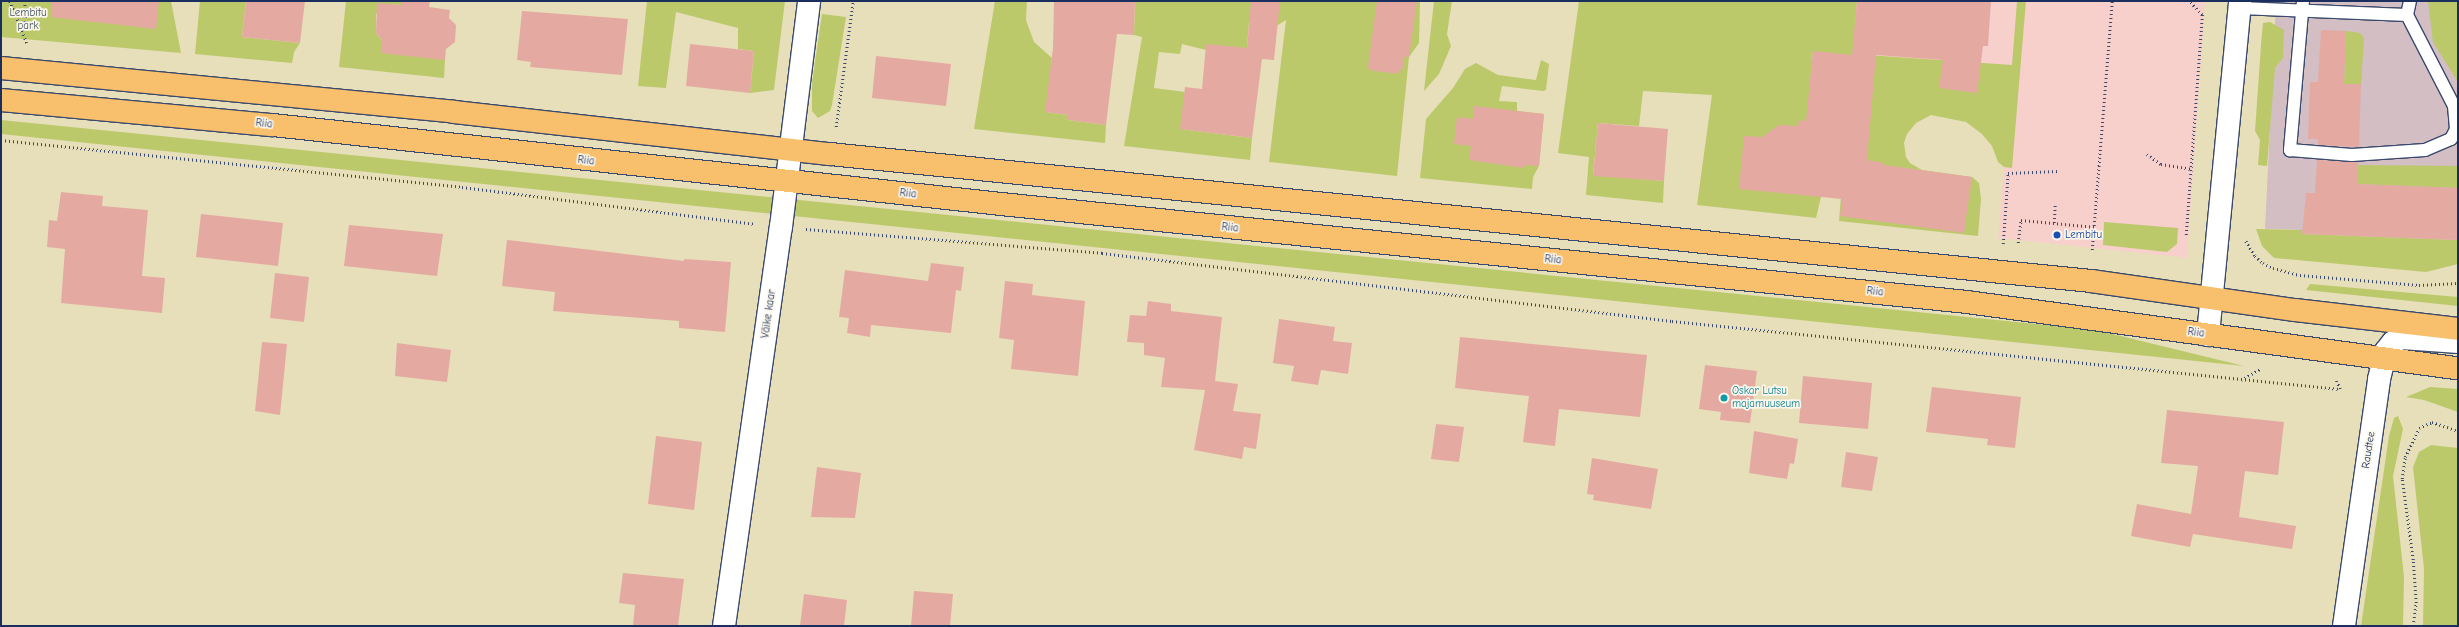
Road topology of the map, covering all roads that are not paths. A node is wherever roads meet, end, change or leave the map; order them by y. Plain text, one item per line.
1 (809, 1) edge
2 (2410, 1) edge
3 (2240, 5) edge
4 (2303, 5) edge
5 (2407, 15) junction
6 (1, 68) edge
7 (1, 100) edge
8 (791, 148) junction
9 (787, 181) junction
10 (2212, 298) junction
11 (2458, 330) edge
12 (2208, 335) junction
13 (2458, 342) edge
14 (2384, 359) junction
15 (2458, 368) edge
16 (724, 626) edge
17 (2344, 626) edge

1 - 8 street, Väike kaar
2 - 5 lane
3 - 4 lane
3 - 10 street
4 - 5 lane
4 - 5 lane
6 - 8 highway
7 - 9 highway, Riia
8 - 9 street, Väike kaar
8 - 10 highway
9 - 12 highway, Riia
9 - 16 street, Väike kaar
10 - 11 highway
10 - 12 street
12 - 14 highway, Riia
13 - 14 street, Raudtee
14 - 15 highway, Riia
14 - 17 street, Raudtee

